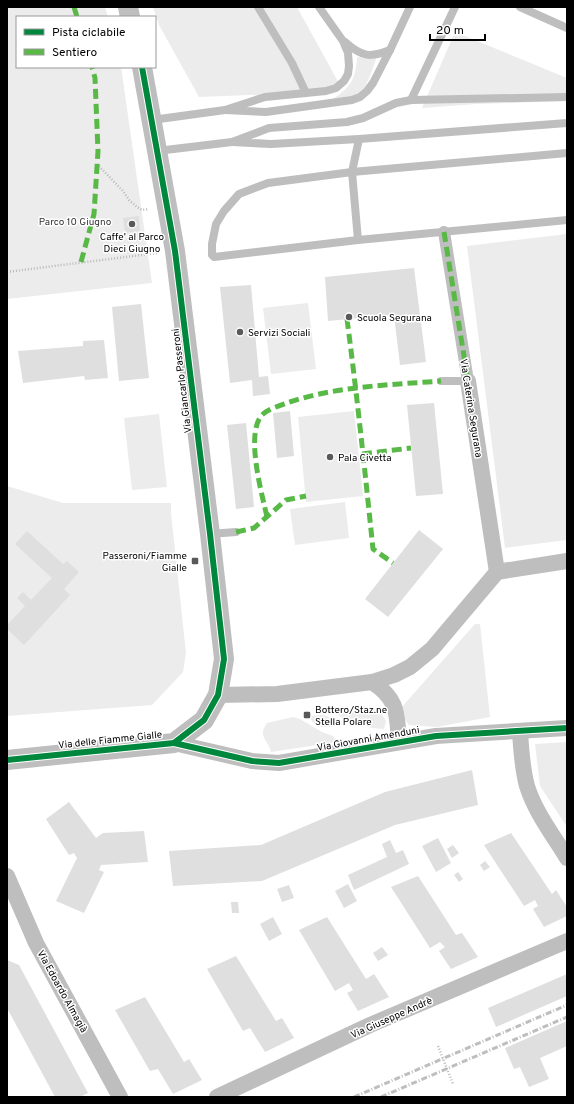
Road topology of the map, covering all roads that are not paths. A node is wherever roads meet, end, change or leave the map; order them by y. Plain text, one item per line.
1 (258, 7) edge
2 (319, 7) edge
3 (410, 7) edge
4 (455, 7) edge
5 (520, 7) edge
6 (567, 28) edge
7 (343, 41) junction
8 (390, 50) junction
9 (142, 68) edge
10 (306, 93) junction
11 (567, 97) edge
12 (411, 100) junction
13 (225, 110) junction
14 (152, 120) junction
15 (567, 122) edge
16 (359, 139) junction
17 (232, 142) junction
18 (157, 151) junction
19 (567, 153) edge
20 (352, 172) junction
21 (567, 220) edge
22 (446, 238) junction
23 (358, 240) junction
24 (441, 381) dead end
25 (468, 381) junction
26 (236, 532) dead end
27 (210, 534) junction
28 (567, 561) edge
29 (497, 572) junction
30 (372, 682) junction
31 (218, 695) junction
32 (567, 728) edge
33 (520, 731) junction
34 (399, 742) junction
35 (174, 743) junction
36 (7, 760) edge
37 (567, 858) edge
38 (8, 880) edge
39 (567, 941) edge
40 (120, 1097) edge
41 (218, 1097) edge

1 - 10 lane
2 - 7 lane
3 - 8 lane
4 - 12 lane
5 - 6 lane
7 - 8 lane
7 - 10 lane
8 - 13 lane
9 - 14 street, Via Giancarlo Passeroni
10 - 13 lane
11 - 12 lane
12 - 17 lane
13 - 14 lane
14 - 18 street, Via Giancarlo Passeroni
15 - 16 lane
16 - 17 lane
16 - 20 lane
17 - 18 lane
18 - 27 street, Via Giancarlo Passeroni
19 - 20 lane
20 - 23 lane
20 - 23 lane
21 - 22 lane
22 - 23 lane
22 - 25 street, Via Caterina Segurana
24 - 25 lane
25 - 29 street, Via Caterina Segurana
26 - 27 lane
27 - 31 street, Via Giancarlo Passeroni
28 - 29 street
29 - 30 street
30 - 31 street
30 - 34 street
31 - 35 street, Via delle Fiamme Gialle
32 - 33 street, Via Giovanni Amenduni
33 - 34 street, Via Giovanni Amenduni
33 - 37 street
34 - 35 street, Via Giovanni Amenduni
35 - 36 street, Via delle Fiamme Gialle
38 - 40 street, Via Edoardo Almagià
39 - 41 street, Via Giuseppe Andrè

